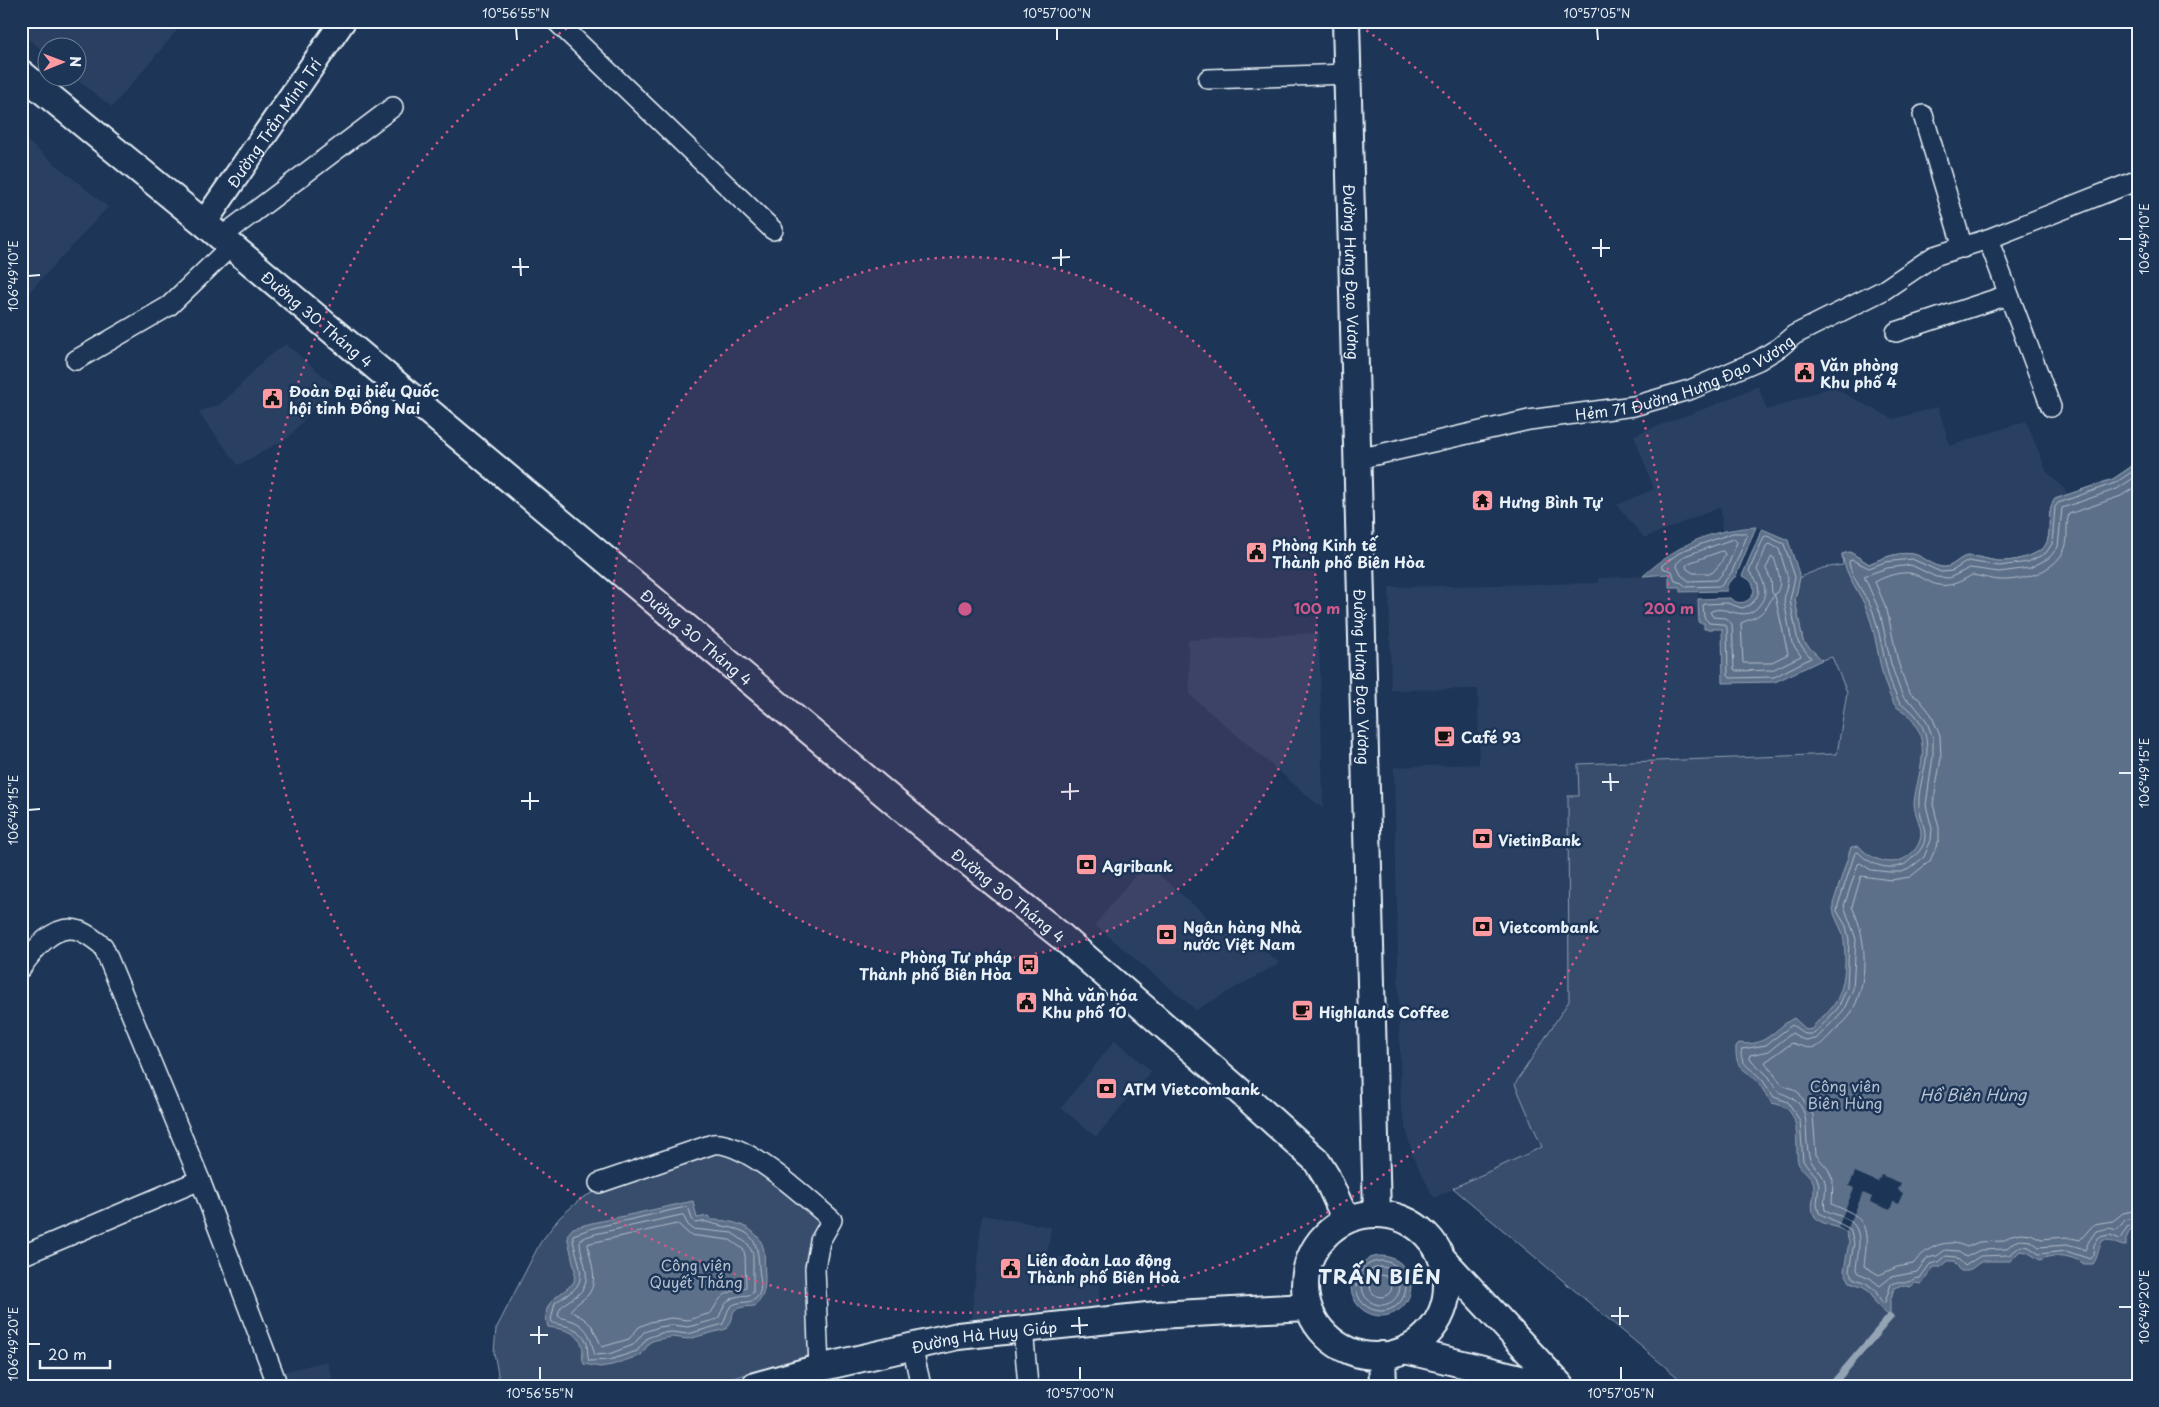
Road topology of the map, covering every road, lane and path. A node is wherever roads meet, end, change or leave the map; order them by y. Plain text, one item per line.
1 (343, 21) edge
2 (556, 21) edge
3 (1346, 21) edge
4 (21, 73) edge
5 (1347, 74) junction
6 (1208, 79) dead end
7 (393, 107) dead end
8 (1924, 115) dead end
9 (2138, 180) edge
10 (773, 230) dead end
11 (219, 235) junction
12 (1988, 239) junction
13 (1963, 248) junction
14 (2008, 295) junction
15 (1896, 332) dead end
16 (76, 360) dead end
17 (2051, 407) dead end
18 (1358, 459) junction
19 (21, 968) edge
20 (200, 1180) junction
21 (599, 1183) dead end
22 (1377, 1214) junction
23 (1346, 1220) junction
24 (21, 1256) edge
25 (1441, 1256) junction
26 (1308, 1307) junction
27 (1024, 1328) junction
28 (912, 1346) junction
29 (1393, 1352) junction
30 (819, 1368) junction
31 (278, 1386) edge
32 (755, 1386) edge
33 (921, 1386) edge
34 (1028, 1386) edge
35 (1383, 1386) edge
36 (1553, 1386) edge
37 (1561, 1386) edge

1 - 11 street, Đường Trần Minh Trí
2 - 10 street
3 - 5 main road, Đường Hưng Đạo Vương
4 - 11 main road, Đường 30 Tháng 4
5 - 6 street
5 - 18 main road, Đường Hưng Đạo Vương
7 - 11 street
8 - 13 street
9 - 12 street, Hẻm 71 Đường Hưng Đạo Vương
11 - 16 street
11 - 23 main road, Đường 30 Tháng 4
12 - 13 street, Hẻm 71 Đường Hưng Đạo Vương
12 - 14 street
13 - 18 street, Hẻm 71 Đường Hưng Đạo Vương
14 - 15 street
14 - 17 street
18 - 22 main road, Đường Hưng Đạo Vương
19 - 20 street
20 - 24 street
20 - 31 street
21 - 30 street
22 - 23 main road
22 - 25 main road
23 - 26 main road
25 - 29 main road
25 - 37 main road
26 - 27 main road, Đường Hà Huy Giáp
26 - 29 main road
27 - 28 main road, Đường Hà Huy Giáp
27 - 34 street
28 - 30 main road, Đường Hà Huy Giáp
28 - 33 street
29 - 35 main road
29 - 36 main road
30 - 32 main road, Đường Hà Huy Giáp

